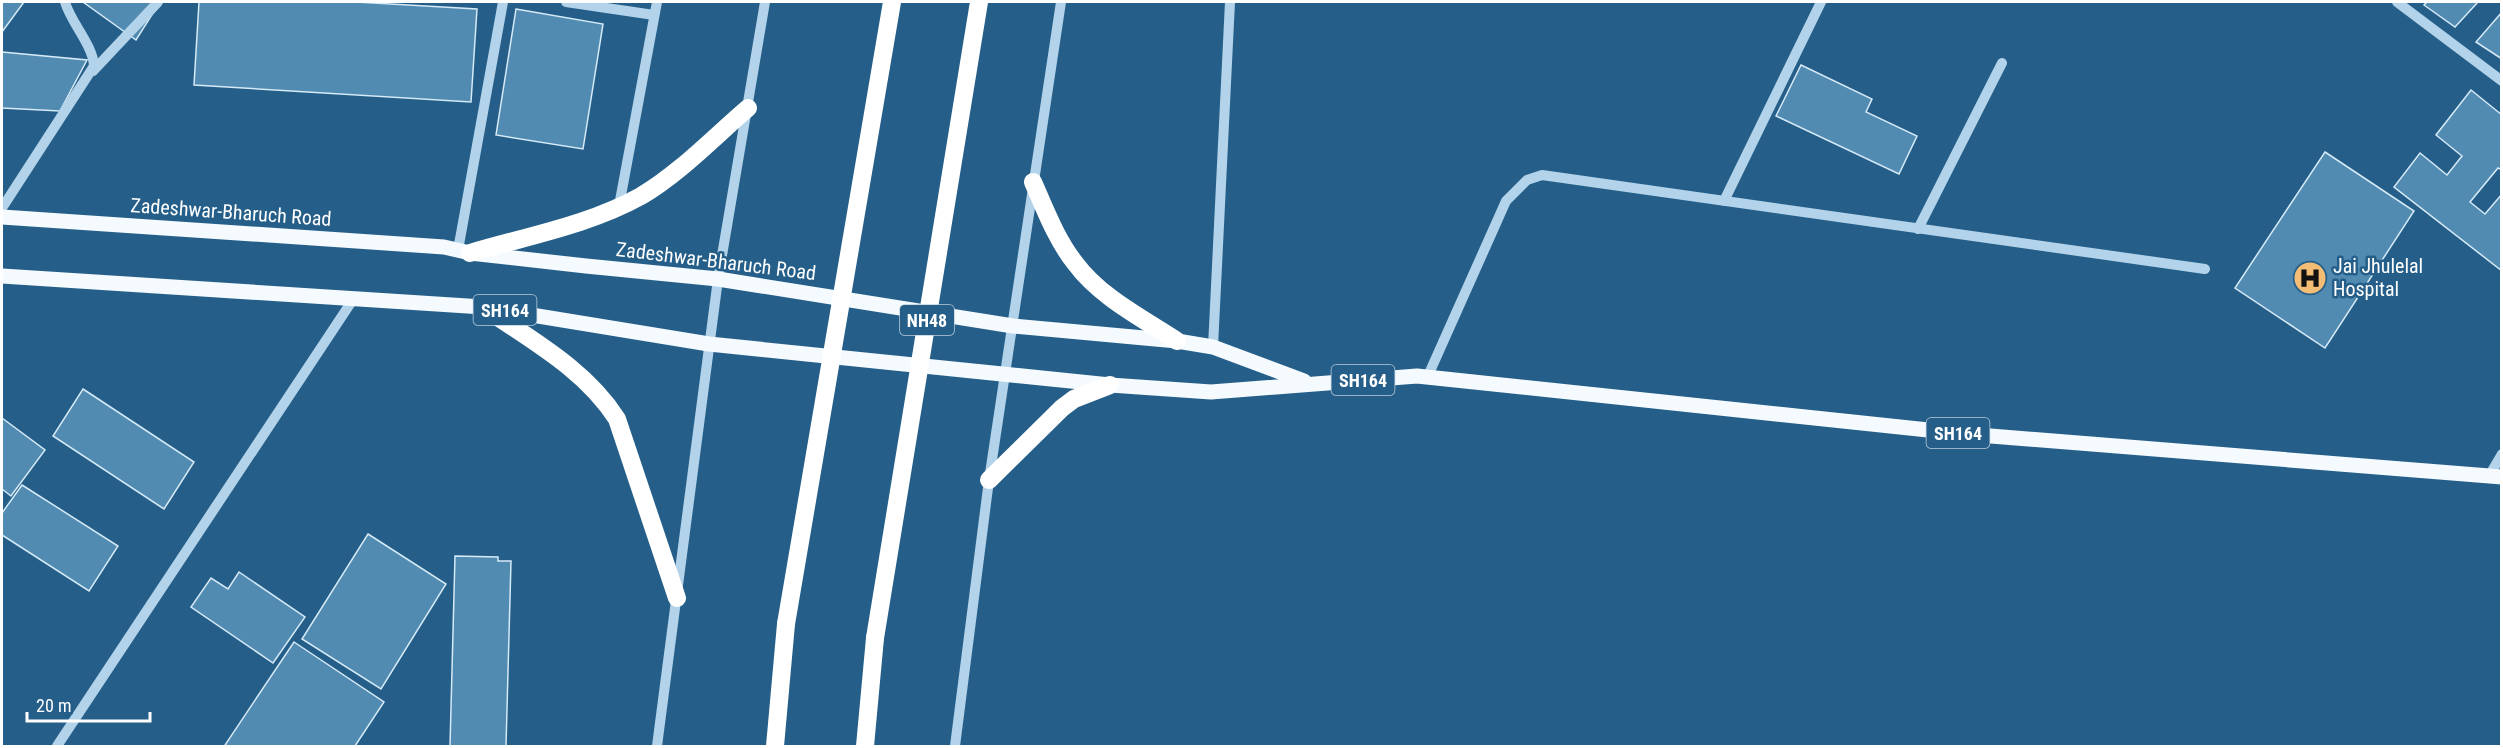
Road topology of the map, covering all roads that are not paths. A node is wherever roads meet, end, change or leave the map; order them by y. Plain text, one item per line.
1 (65, 2) edge
2 (158, 2) edge
3 (503, 2) edge
4 (566, 2) edge
5 (657, 2) edge
6 (765, 2) edge
7 (892, 2) edge
8 (979, 2) edge
9 (1061, 2) edge
10 (1230, 2) edge
11 (1821, 2) edge
12 (2397, 2) edge
13 (654, 15) junction
14 (2002, 63) dead end
15 (90, 73) junction
16 (2502, 81) edge
17 (748, 108) junction
18 (1032, 182) junction
19 (1724, 201) junction
20 (619, 206) junction
21 (2, 208) edge
22 (2, 217) edge
23 (1918, 229) junction
24 (464, 251) junction
25 (2205, 269) dead end
26 (2, 276) edge
27 (718, 279) junction
28 (354, 298) junction
29 (483, 307) junction
30 (1013, 326) junction
31 (1177, 340) junction
32 (709, 344) junction
33 (1213, 347) junction
34 (1005, 375) junction
35 (1422, 377) junction
36 (1310, 383) junction
37 (1110, 385) junction
38 (2502, 454) edge
39 (2495, 476) edge
40 (989, 480) junction
41 (677, 598) junction
42 (57, 747) edge
43 (657, 747) edge
44 (775, 747) edge
45 (865, 747) edge
46 (955, 747) edge

1 - 15 street
2 - 15 street
3 - 24 street
4 - 13 street
5 - 13 street
6 - 17 street
7 - 44 highway, bridge
8 - 45 highway, NH48, bridge
9 - 18 street
10 - 33 street
11 - 19 street
12 - 16 street
13 - 20 street
14 - 23 street
15 - 21 street
17 - 20 highway
17 - 27 street
18 - 30 street
18 - 31 highway
19 - 23 street
19 - 35 street
20 - 24 highway
22 - 24 main road, Zadeshwar-Bharuch Road / SH164
23 - 25 street
24 - 27 main road, Zadeshwar-Bharuch Road / SH164
26 - 28 main road, SH164
27 - 30 main road, Zadeshwar-Bharuch Road / SH164
27 - 32 street
28 - 29 main road, SH164
28 - 42 street
29 - 32 main road, SH164
29 - 41 highway
30 - 31 main road, Zadeshwar-Bharuch Road / SH164
30 - 34 street
31 - 33 main road, Zadeshwar-Bharuch Road / SH164
32 - 34 main road, SH164
32 - 41 street
33 - 36 main road, Zadeshwar-Bharuch Road / SH164
34 - 37 main road
34 - 40 street
35 - 36 main road, Zadeshwar-Bharuch Road / SH164
35 - 39 main road, SH164
36 - 37 main road
37 - 40 highway
38 - 39 street
40 - 46 street
41 - 43 street

